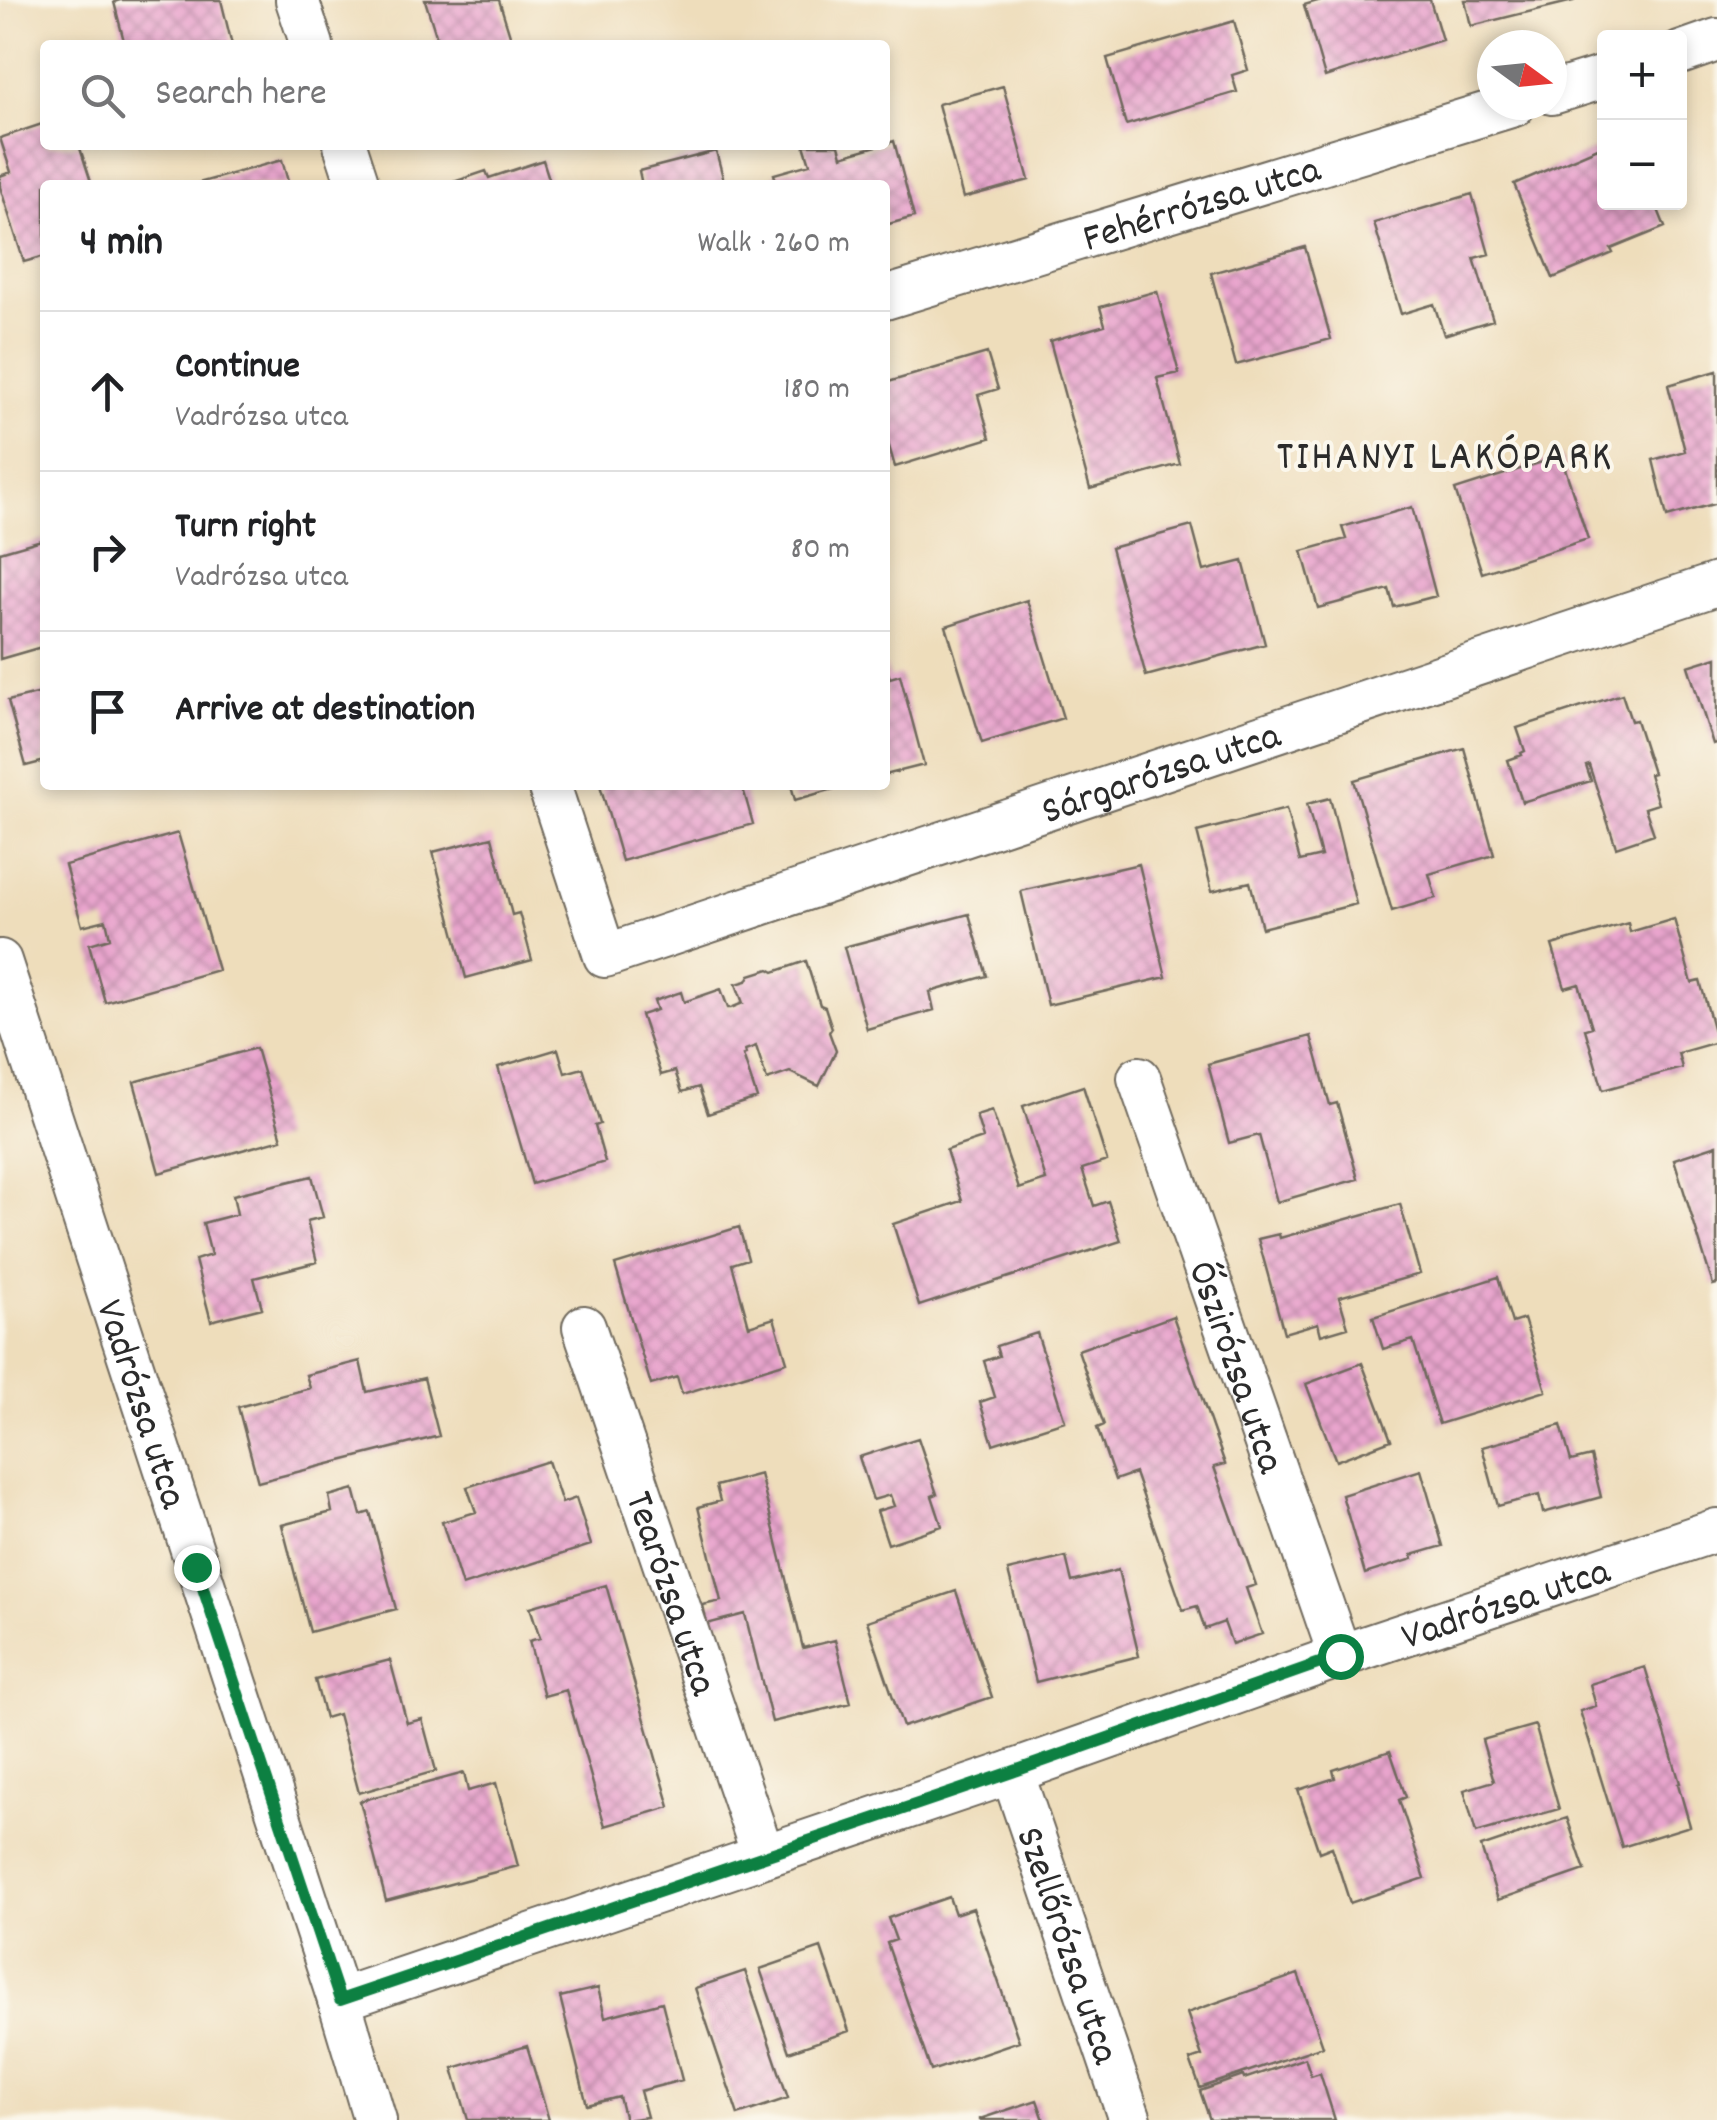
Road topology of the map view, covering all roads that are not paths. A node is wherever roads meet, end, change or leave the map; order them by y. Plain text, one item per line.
1 (298, 0) edge
2 (310, 40) edge
3 (1717, 40) edge
4 (1687, 51) edge
5 (1597, 79) edge
6 (1567, 88) edge
7 (1477, 116) edge
8 (347, 150) edge
9 (356, 180) edge
10 (890, 296) edge
11 (1717, 584) edge
12 (552, 790) edge
13 (0, 961) edge
14 (1139, 1078) dead end
15 (584, 1327) dead end
16 (1715, 1537) edge
17 (1340, 1656) junction
18 (1012, 1772) junction
19 (763, 1855) junction
20 (340, 2000) junction
21 (375, 2120) edge
22 (1130, 2120) edge

1 - 2 street
3 - 4 street
5 - 6 street
7 - 10 street, Fehérrózsa utca
8 - 9 street
11 - 12 street, Sárgarózsa utca
13 - 20 street, Vadrózsa utca
14 - 17 street, Őszirózsa utca
15 - 19 street, Tearózsa utca
16 - 17 street, Vadrózsa utca
17 - 18 street, Vadrózsa utca
18 - 19 street, Vadrózsa utca
18 - 22 street, Szellőrózsa utca
19 - 20 street, Vadrózsa utca
20 - 21 street

